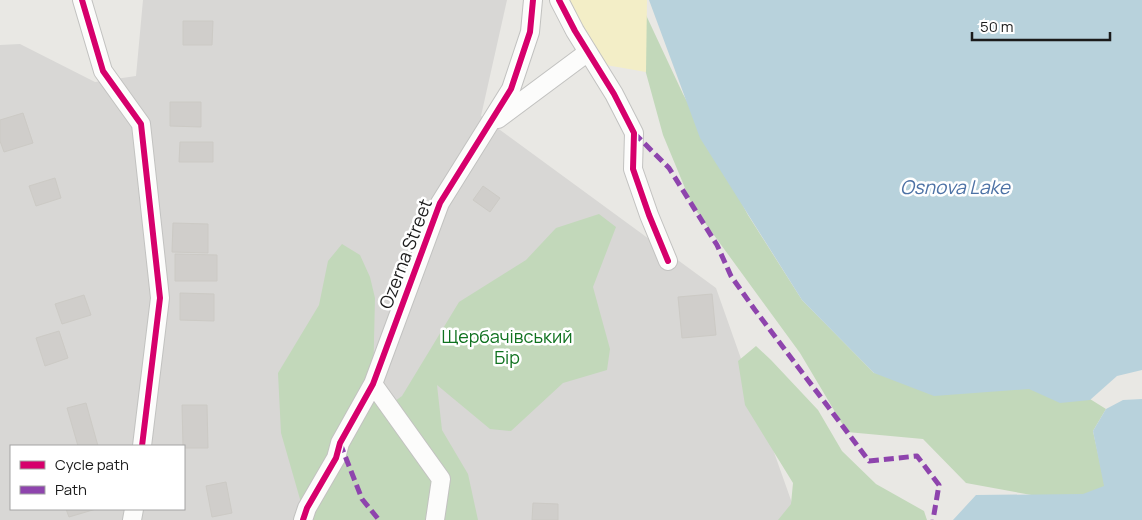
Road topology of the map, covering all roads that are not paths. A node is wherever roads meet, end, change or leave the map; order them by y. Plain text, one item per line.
1 (82, 0) edge
2 (533, 0) edge
3 (560, 0) edge
4 (588, 52) junction
5 (489, 126) junction
6 (668, 262) dead end
7 (373, 384) junction
8 (142, 445) edge
9 (303, 520) edge
10 (435, 520) edge

1 - 8 street
2 - 5 street, Ozerna Street
3 - 4 street
4 - 5 street
4 - 6 street
5 - 7 street, Ozerna Street
7 - 9 street, Ozerna Street
7 - 10 street

